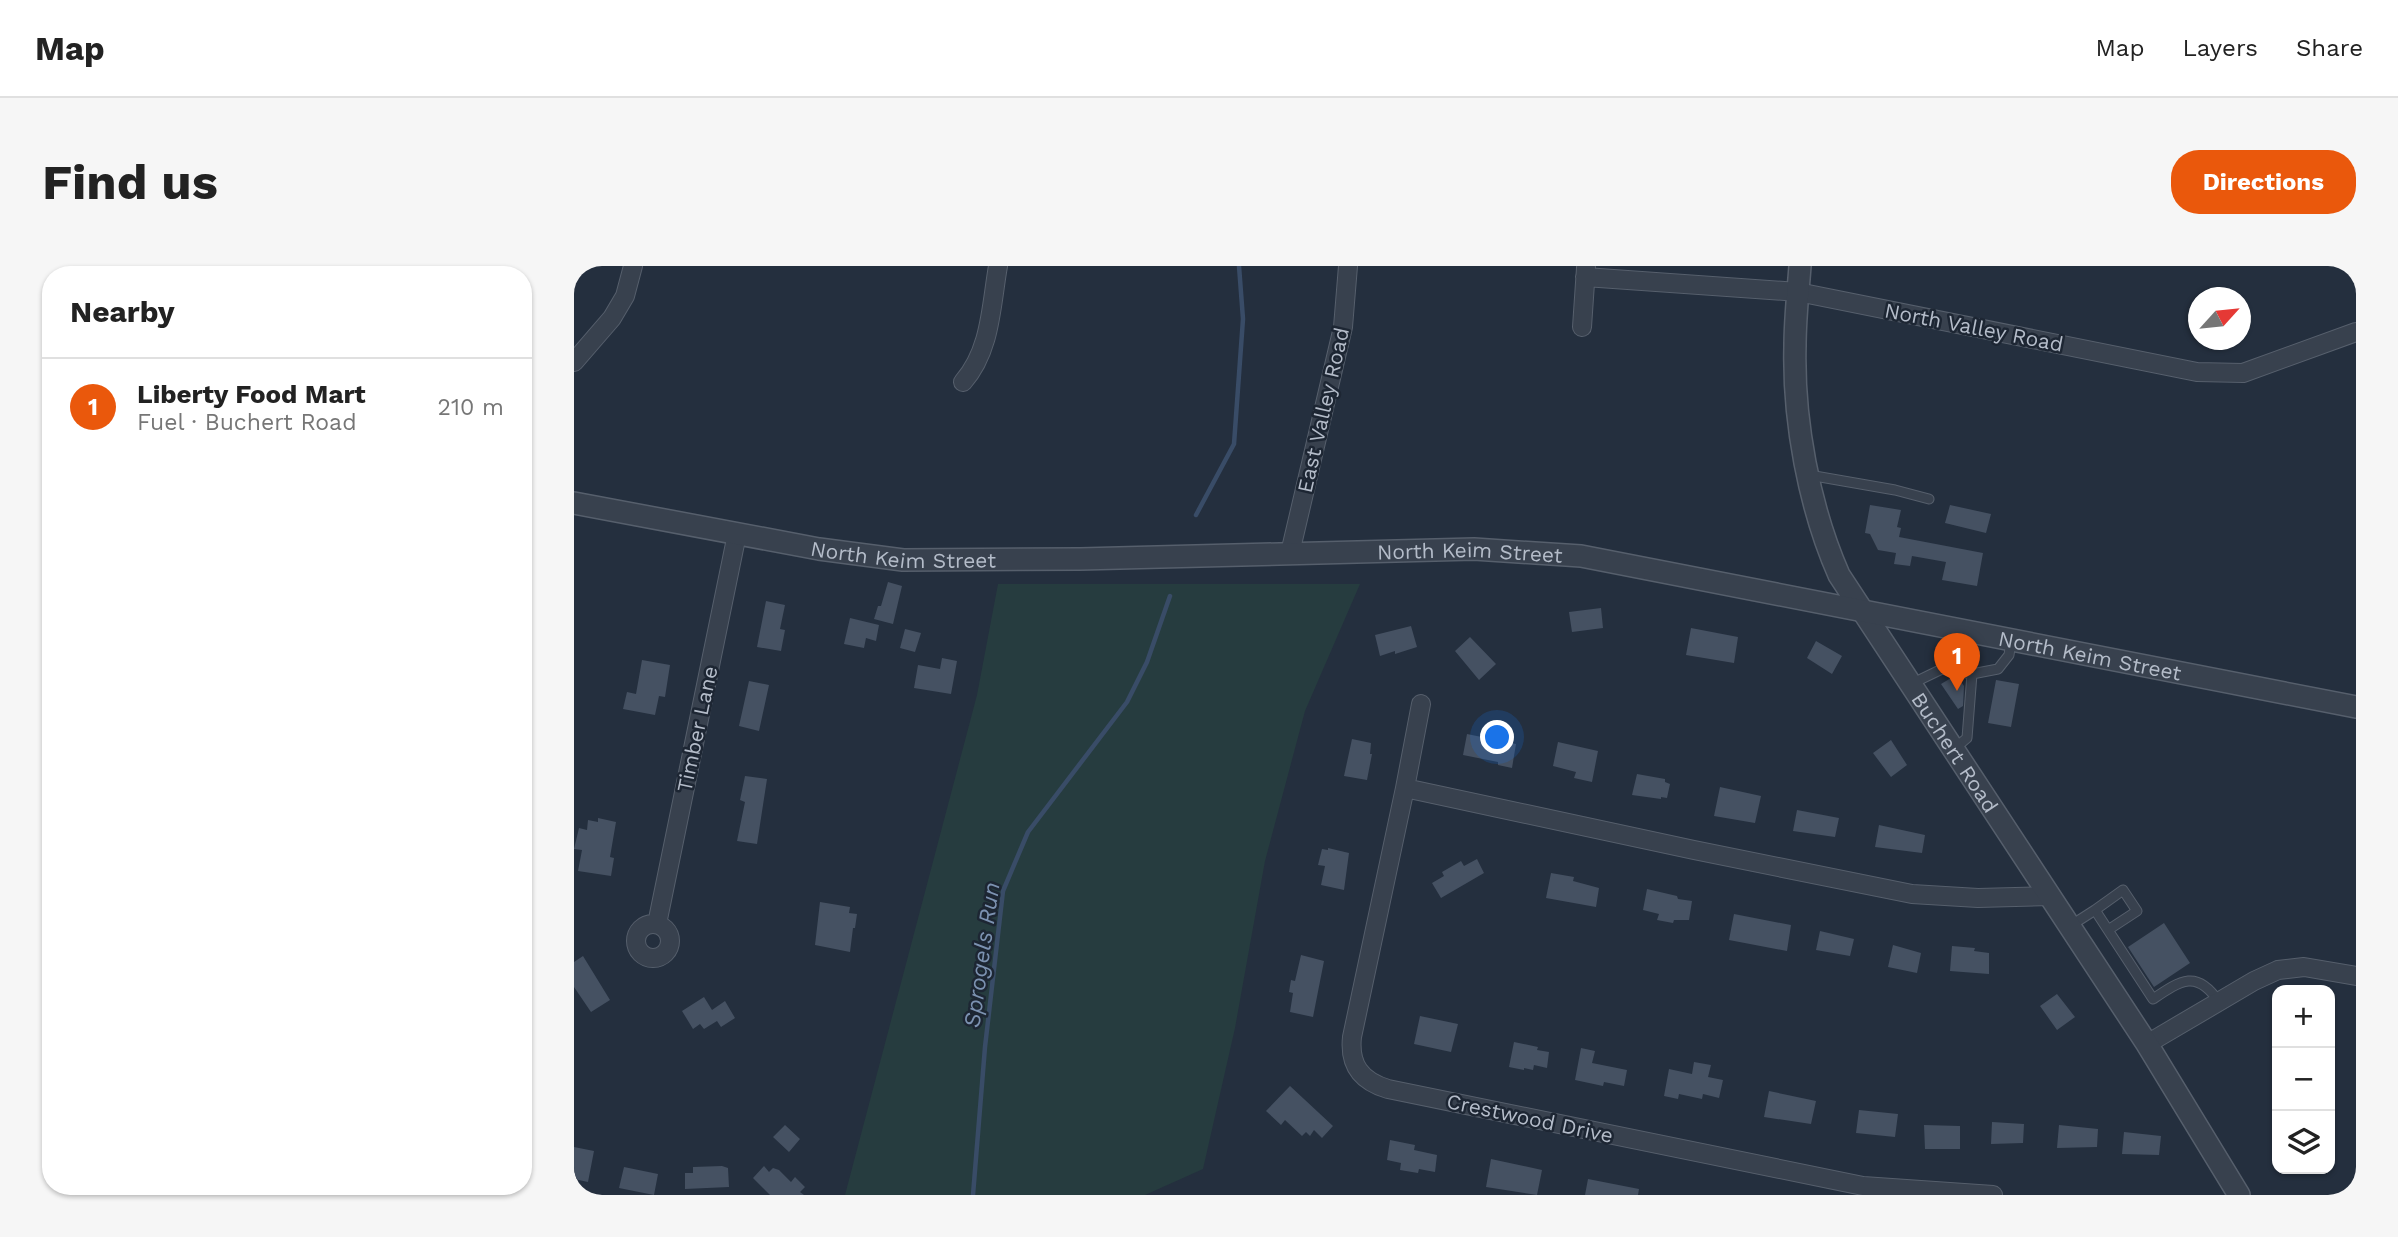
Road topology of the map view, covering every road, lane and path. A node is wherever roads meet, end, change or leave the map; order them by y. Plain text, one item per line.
1 (633, 266) edge
2 (998, 266) edge
3 (1348, 266) edge
4 (1800, 266) edge
5 (1586, 272) edge
6 (1798, 292) junction
7 (1582, 327) dead end
8 (2356, 332) edge
9 (574, 362) edge
10 (963, 382) dead end
11 (1809, 475) junction
12 (1929, 499) dead end
13 (574, 503) edge
14 (737, 534) junction
15 (1290, 553) junction
16 (1861, 609) junction
17 (2011, 639) junction
18 (1972, 674) junction
19 (1910, 685) junction
20 (1421, 704) dead end
21 (2356, 707) edge
22 (1953, 750) junction
23 (1405, 788) junction
24 (2050, 896) junction
25 (2095, 909) junction
26 (657, 924) dead end
27 (2069, 927) junction
28 (2108, 930) junction
29 (2356, 976) edge
30 (2219, 1002) junction
31 (2147, 1045) junction
32 (1993, 1195) edge
33 (2239, 1195) edge

1 - 9 street
2 - 10 street
3 - 15 street, East Valley Road
4 - 6 street, Buchert Road
5 - 6 street, North Valley Road
5 - 7 street
6 - 8 street, North Valley Road
6 - 11 street, Buchert Road
11 - 12 lane
11 - 16 street, Buchert Road
13 - 14 street, North Keim Street
14 - 15 street, North Keim Street
14 - 26 street, Timber Lane
15 - 16 street, North Keim Street
16 - 17 street, North Keim Street
16 - 19 street, Buchert Road
17 - 18 lane
17 - 21 street, North Keim Street
18 - 19 lane
18 - 22 lane
19 - 22 street, Buchert Road
20 - 23 street, Crestwood Drive
22 - 24 street, Buchert Road
23 - 24 street
23 - 32 street, Crestwood Drive
24 - 27 street, Buchert Road
25 - 27 lane
25 - 28 lane
25 - 28 lane
27 - 31 street, Buchert Road
28 - 30 lane
29 - 30 street
30 - 31 street
31 - 33 street, Buchert Road

